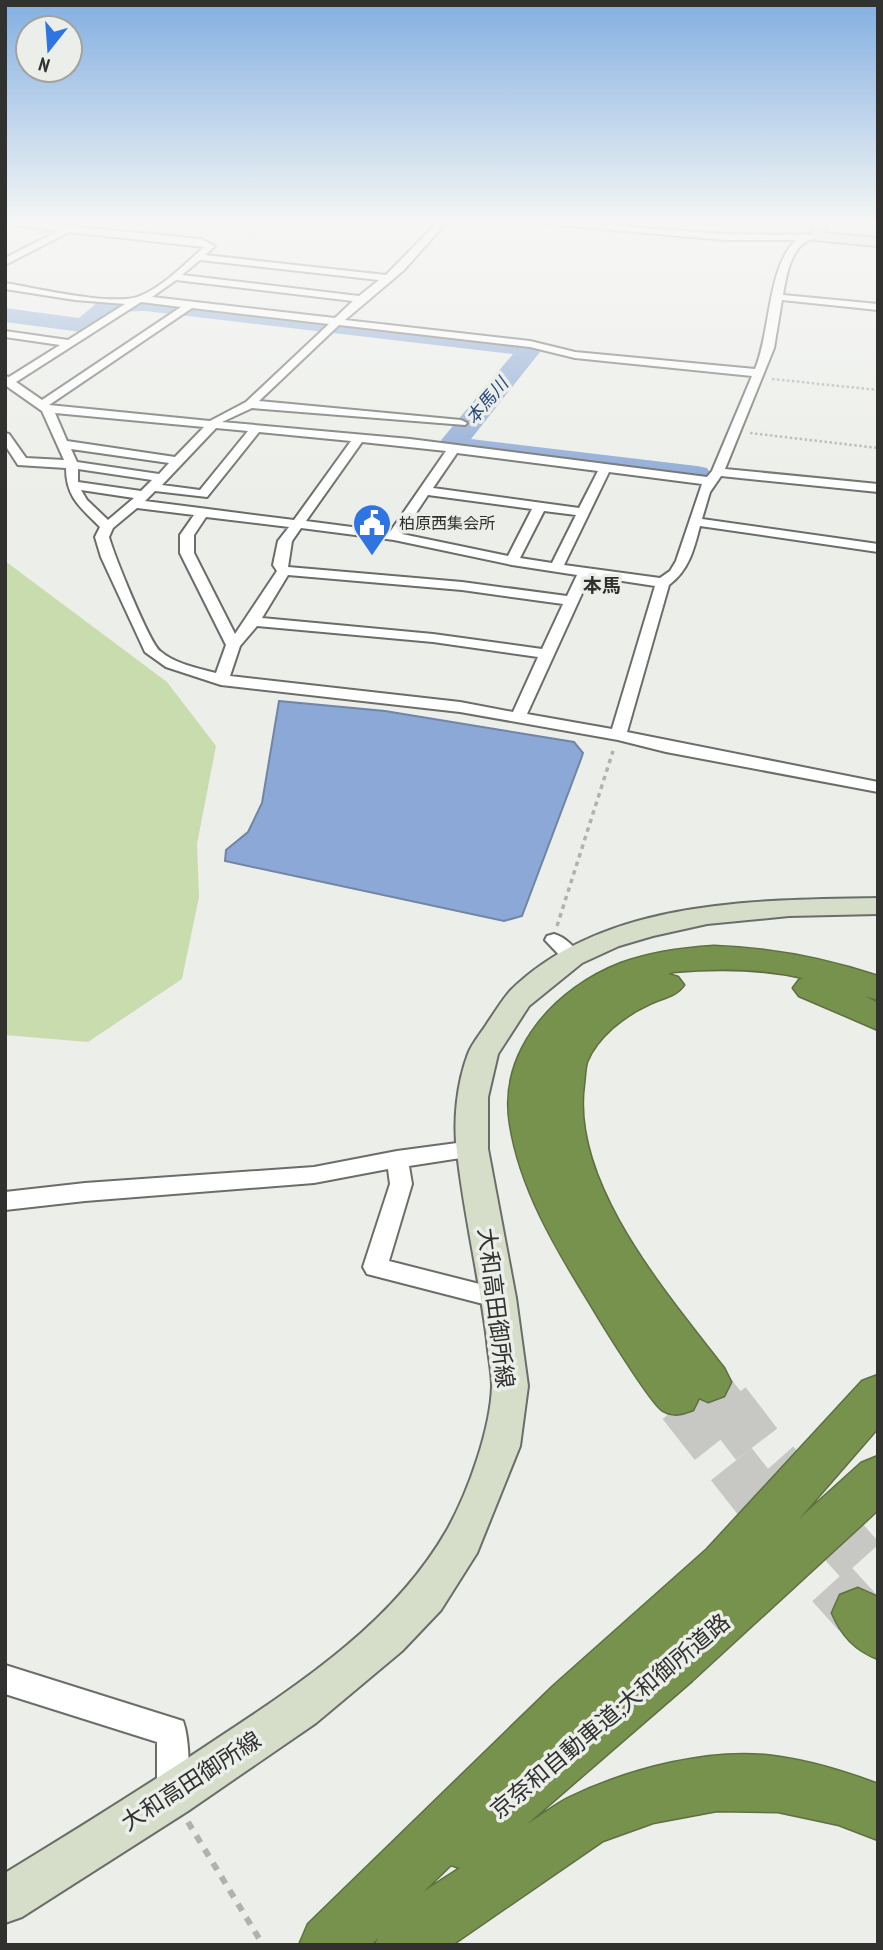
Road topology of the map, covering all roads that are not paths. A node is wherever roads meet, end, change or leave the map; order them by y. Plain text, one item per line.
1 (115, 315) edge
2 (176, 315) edge
3 (247, 315) edge
4 (345, 315) edge
5 (775, 315) edge
6 (335, 325) junction
7 (5, 334) edge
8 (71, 343) junction
9 (758, 375) junction
10 (7, 381) edge
11 (250, 404) junction
12 (45, 407) junction
13 (213, 425) junction
14 (256, 429) junction
15 (5, 436) edge
16 (359, 438) junction
17 (63, 444) junction
18 (448, 448) junction
19 (178, 461) junction
20 (72, 465) junction
21 (605, 468) junction
22 (713, 476) junction
23 (162, 478) junction
24 (72, 485) junction
25 (878, 488) edge
26 (425, 491) junction
27 (143, 496) junction
28 (540, 506) junction
29 (203, 512) junction
30 (584, 512) junction
31 (696, 522) junction
32 (297, 524) junction
33 (107, 526) junction
34 (394, 536) junction
35 (878, 548) edge
36 (512, 561) junction
37 (556, 568) junction
38 (284, 571) junction
39 (585, 572) junction
40 (663, 583) junction
41 (570, 601) junction
42 (253, 621) junction
43 (233, 645) junction
44 (545, 654) junction
45 (221, 680) junction
46 (518, 717) junction
47 (618, 735) junction
48 (878, 787) edge
49 (878, 906) edge
50 (878, 988) edge
51 (878, 1018) edge
52 (472, 1149) junction
53 (397, 1159) junction
54 (5, 1201) edge
55 (499, 1298) junction
56 (878, 1395) edge
57 (878, 1478) edge
58 (5, 1679) edge
59 (172, 1795) junction
60 (878, 1812) edge
61 (5, 1900) edge
62 (329, 1945) edge
63 (335, 1945) edge
64 (405, 1945) edge

1 - 8 street
2 - 12 street
3 - 6 street
4 - 6 street
5 - 9 street
6 - 9 street
6 - 11 street
7 - 8 street
8 - 10 street
9 - 22 street
10 - 12 street
11 - 13 street
11 - 18 street
12 - 13 street
12 - 17 street
13 - 14 street
13 - 19 street
14 - 16 street
14 - 27 street
15 - 20 street
16 - 18 street
16 - 32 street
17 - 19 street
17 - 20 street
18 - 21 street
18 - 26 street
19 - 23 street
20 - 23 street
20 - 24 street
21 - 22 street
21 - 30 street
22 - 25 street
22 - 31 street
23 - 27 street
24 - 27 street
24 - 33 street
26 - 28 street
26 - 34 street
27 - 29 street
27 - 33 street
28 - 30 street
28 - 36 street
29 - 32 street
29 - 43 street
30 - 37 street
31 - 35 street
31 - 40 street
32 - 34 street
32 - 38 street
33 - 45 street
34 - 36 street
36 - 37 street
37 - 39 street
38 - 41 street
38 - 42 street
39 - 40 street
39 - 41 street
40 - 47 street
41 - 44 street
42 - 43 street
42 - 44 street
43 - 45 street
44 - 46 street
45 - 46 street
46 - 47 street
47 - 48 street
49 - 52 main road, 大和高田御所線
50 - 51 highway
52 - 53 street
52 - 55 main road, 大和高田御所線
53 - 54 street
53 - 55 street
55 - 59 main road, 大和高田御所線
56 - 62 highway
57 - 63 highway, 京奈和自動車道;大和御所道路
58 - 59 street
59 - 61 main road, 大和高田御所線
60 - 64 highway

